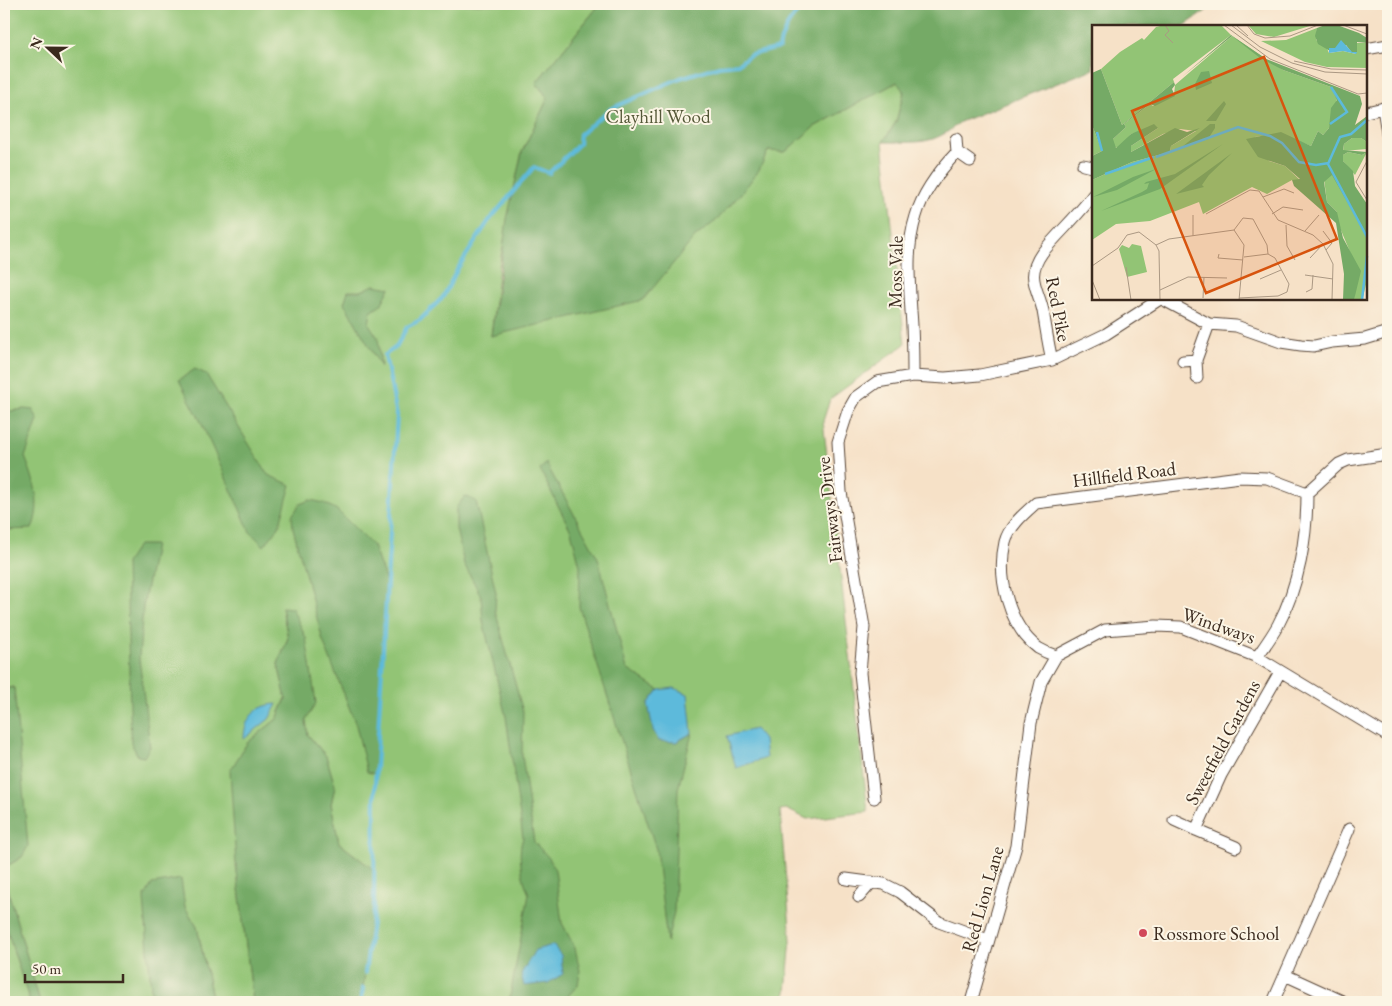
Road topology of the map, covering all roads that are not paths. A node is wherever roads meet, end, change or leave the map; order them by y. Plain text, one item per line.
1 (1388, 46) edge
2 (1367, 49) edge
3 (1386, 107) edge
4 (1367, 112) edge
5 (956, 139) dead end
6 (1388, 139) edge
7 (957, 152) junction
8 (970, 161) dead end
9 (1092, 196) edge
10 (1159, 300) edge
11 (1163, 300) edge
12 (1209, 324) junction
13 (1388, 332) edge
14 (1052, 360) junction
15 (1196, 360) junction
16 (1183, 361) dead end
17 (913, 376) junction
18 (1197, 378) dead end
19 (1388, 454) edge
20 (1307, 493) junction
21 (1056, 656) junction
22 (1257, 658) junction
23 (1280, 672) junction
24 (1388, 736) edge
25 (874, 798) dead end
26 (1174, 820) dead end
27 (1349, 829) dead end
28 (1196, 830) junction
29 (1236, 847) dead end
30 (846, 879) dead end
31 (872, 882) junction
32 (859, 897) dead end
33 (988, 940) junction
34 (1285, 975) junction
35 (972, 1002) edge
36 (1274, 1002) edge
37 (1344, 1002) edge

1 - 2 street
3 - 4 street
3 - 6 street
5 - 7 street
7 - 8 street
7 - 17 street, Moss Vale
9 - 14 street, Red Pike
10 - 14 street, Fairways Drive
11 - 12 street
12 - 13 street
12 - 15 street
14 - 17 street, Fairways Drive
15 - 16 street
15 - 18 street
17 - 25 street, Fairways Drive
19 - 20 street
20 - 21 street, Hillfield Road
20 - 22 street
21 - 22 street, Windways
21 - 33 street, Red Lion Lane
22 - 23 street, Windways
23 - 24 street, Windways
23 - 28 street, Sweetfield Gardens
26 - 28 street, Sweetfield Gardens
27 - 34 street
28 - 29 street, Sweetfield Gardens
30 - 31 street
31 - 32 street
31 - 33 street
33 - 35 street, Red Lion Lane
34 - 36 street
34 - 37 street

